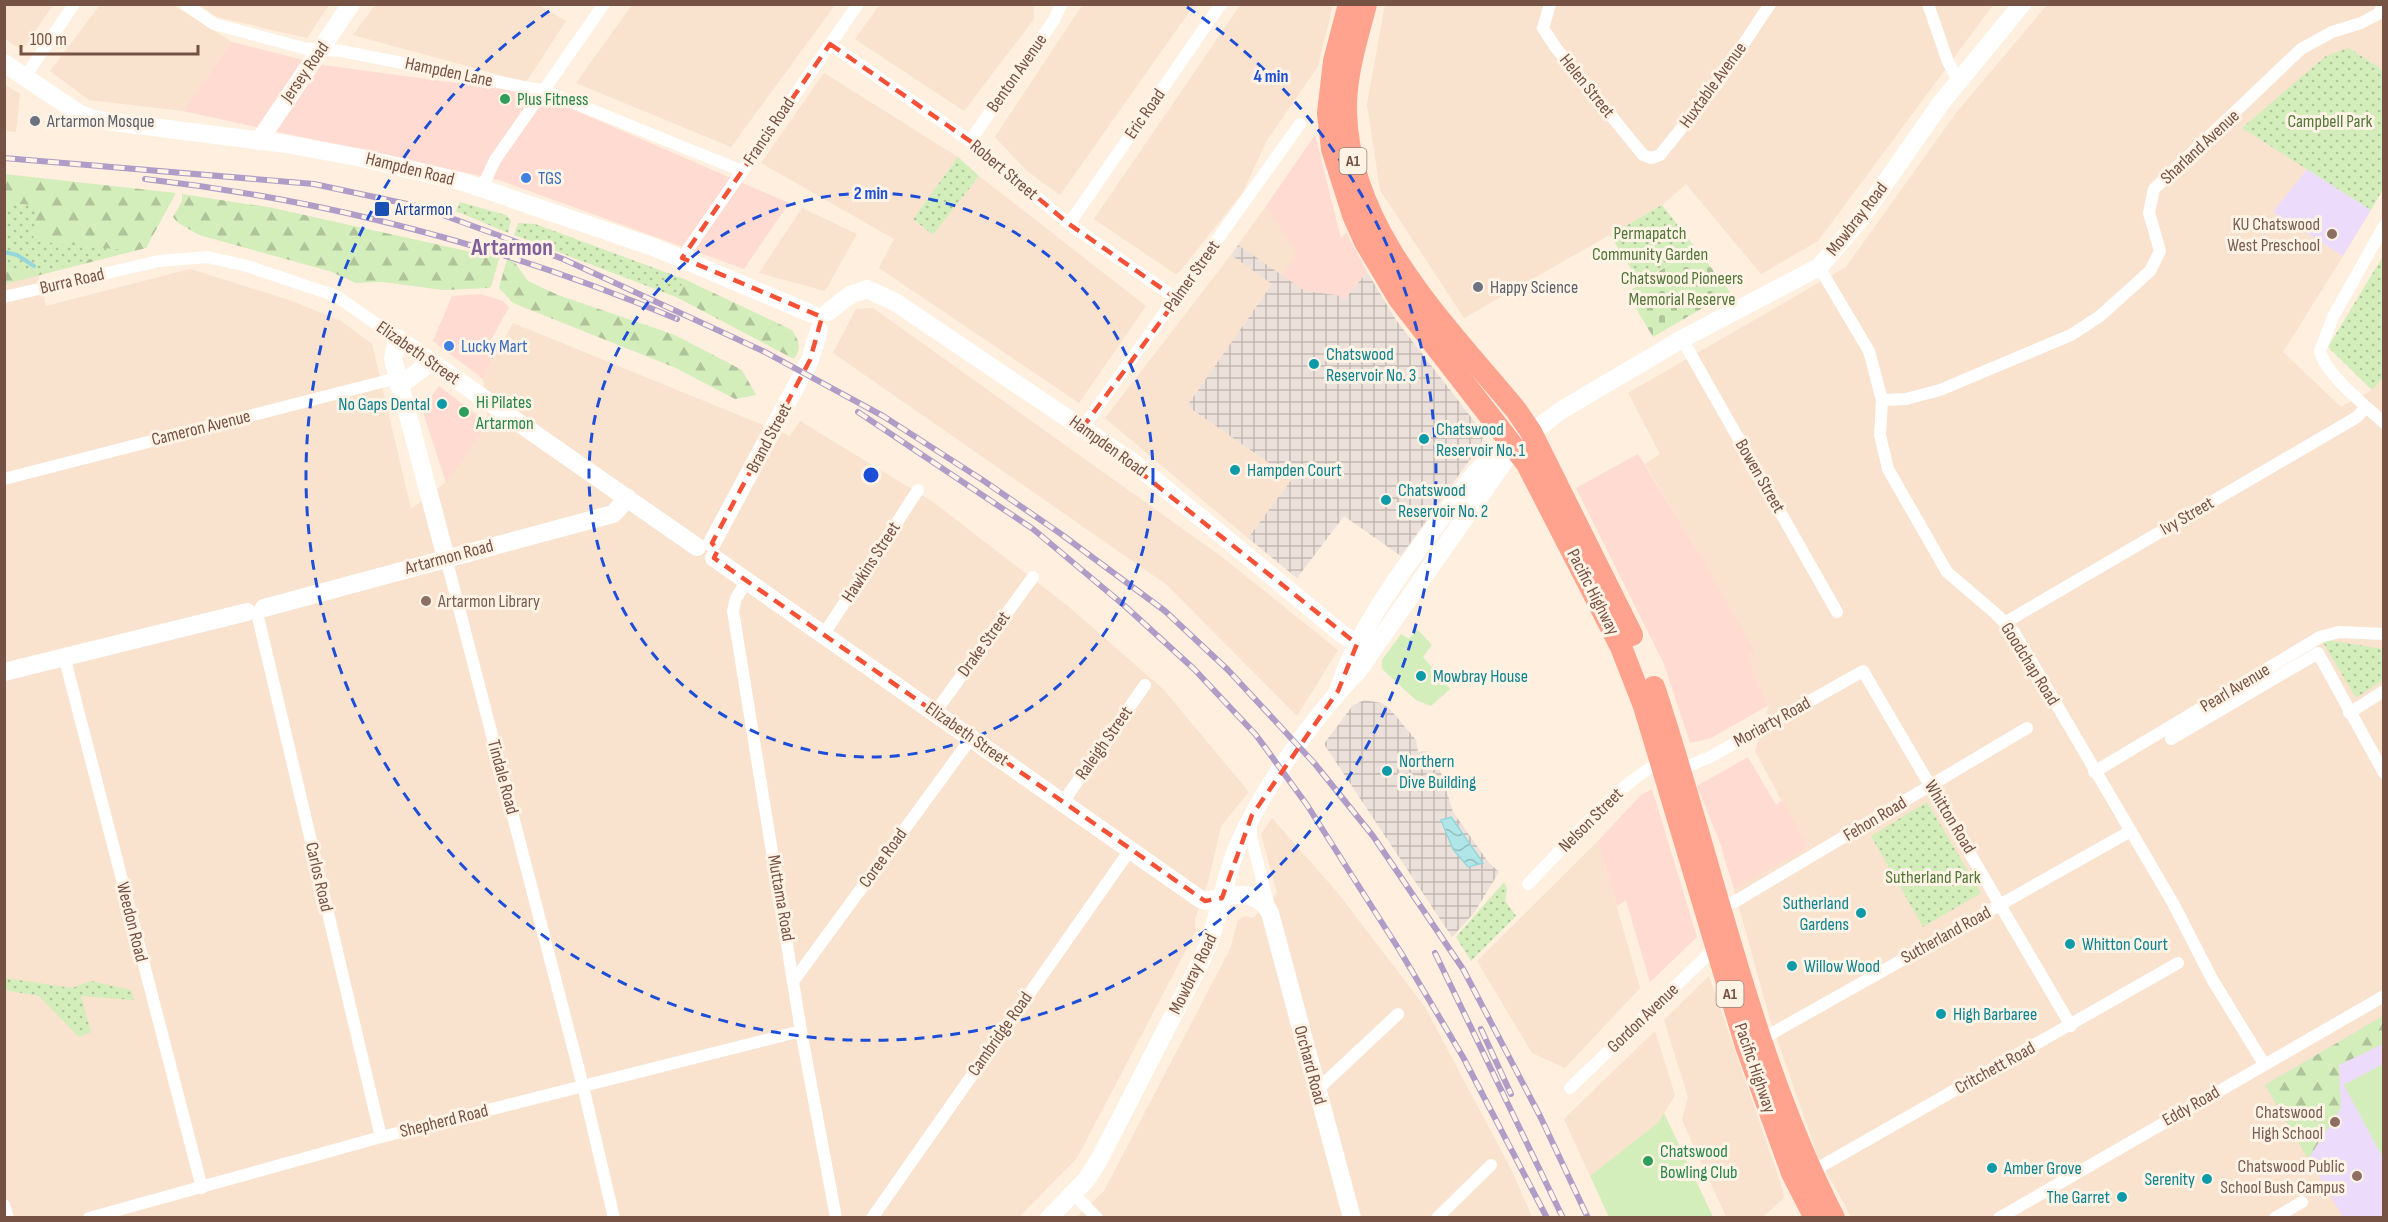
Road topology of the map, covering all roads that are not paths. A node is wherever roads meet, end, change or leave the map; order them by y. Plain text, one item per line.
1 (74, 4) edge
2 (185, 4) edge
3 (351, 4) edge
4 (604, 4) edge
5 (858, 4) edge
6 (1061, 4) edge
7 (1221, 4) edge
8 (1349, 4) edge
9 (1366, 4) edge
10 (1550, 4) edge
11 (1770, 4) edge
12 (1928, 4) edge
13 (2022, 4) edge
14 (2384, 5) edge
15 (830, 44) junction
16 (320, 50) junction
17 (4, 63) edge
18 (25, 77) junction
19 (1959, 81) junction
20 (545, 91) junction
21 (1300, 124) dead end
22 (259, 141) junction
23 (970, 141) junction
24 (1651, 158) joint
25 (742, 171) junction
26 (482, 188) junction
27 (1069, 224) junction
28 (2384, 226) edge
29 (682, 258) junction
30 (139, 266) joint
31 (1819, 267) junction
32 (4, 297) edge
33 (1176, 298) junction
34 (820, 318) junction
35 (397, 338) junction
36 (1682, 339) junction
37 (431, 362) junction
38 (398, 382) junction
39 (1882, 400) junction
40 (2366, 407) junction
41 (2384, 423) edge
42 (1083, 427) junction
43 (1523, 439) junction
44 (4, 479) edge
45 (918, 490) dead end
46 (628, 498) junction
47 (708, 549) junction
48 (446, 558) junction
49 (1033, 577) dead end
50 (747, 581) junction
51 (256, 612) junction
52 (1837, 612) dead end
53 (2006, 622) junction
54 (824, 634) junction
55 (2384, 634) edge
56 (1364, 648) junction
57 (64, 656) junction
58 (1863, 671) joint
59 (4, 672) edge
60 (1145, 685) dead end
61 (2384, 691) edge
62 (936, 711) junction
63 (2349, 713) junction
64 (2027, 728) dead end
65 (972, 738) junction
66 (2171, 739) dead end
67 (1670, 767) junction
68 (2094, 772) junction
69 (2384, 772) edge
70 (1931, 786) junction
71 (1063, 802) junction
72 (1256, 809) junction
73 (2129, 832) junction
74 (1130, 850) junction
75 (1528, 884) dead end
76 (1222, 898) junction
77 (2002, 905) junction
78 (1720, 906) junction
79 (1270, 913) junction
80 (1715, 948) junction
81 (2178, 963) dead end
82 (795, 979) junction
83 (2384, 996) edge
84 (1398, 1014) dead end
85 (2071, 1026) junction
86 (801, 1030) junction
87 (1762, 1039) junction
88 (2264, 1064) junction
89 (583, 1086) junction
90 (1570, 1088) dead end
91 (1317, 1090) junction
92 (381, 1137) junction
93 (1491, 1166) dead end
94 (1811, 1172) junction
95 (202, 1188) junction
96 (1073, 1193) junction
97 (2301, 1202) dead end
98 (4, 1205) edge
99 (8, 1218) edge
100 (89, 1218) edge
101 (614, 1218) edge
102 (836, 1218) edge
103 (872, 1218) edge
104 (1049, 1218) edge
105 (1097, 1218) edge
106 (1352, 1218) edge
107 (1437, 1218) edge
108 (1815, 1218) edge
109 (1834, 1218) edge
110 (1999, 1218) edge
111 (2275, 1218) edge

1 - 18 street
2 - 16 street, Hampden Lane
3 - 16 street, Jersey Road
4 - 20 street
5 - 15 street, Francis Road
6 - 23 street, Benton Avenue
7 - 27 street, Eric Road
8 - 43 highway, Pacific Highway / A1
9 - 43 highway, Pacific Highway / A1
10 - 24 street, Helen Street
11 - 24 street, Huxtable Avenue
12 - 19 street
13 - 19 street, Mowbray Road
14 - 39 street, Sharland Avenue
15 - 23 street, Robert Street
15 - 25 street, Francis Road
16 - 20 street, Hampden Lane
16 - 22 street, Jersey Road
17 - 18 street, Hampden Road
18 - 22 street, Hampden Road
19 - 31 street, Mowbray Road
20 - 25 street, Hampden Lane
20 - 26 street
21 - 33 street, Palmer Street
22 - 26 street, Hampden Road
23 - 27 street, Robert Street
25 - 29 street, Francis Road
26 - 29 street, Hampden Road
27 - 33 street, Robert Street
28 - 40 street
29 - 34 street, Hampden Road
30 - 32 street, Burra Road
30 - 35 street, Elizabeth Street
31 - 36 street, Mowbray Road
31 - 39 street, Goodchap Road
33 - 42 street, Palmer Street
34 - 42 street, Hampden Road
34 - 47 street, Brand Street
35 - 37 street, Elizabeth Street
35 - 38 street, Tindale Road
36 - 43 street, Mowbray Road
36 - 52 street, Bowen Street
37 - 38 street
37 - 46 street, Elizabeth Street
38 - 44 street, Cameron Avenue
38 - 48 street, Tindale Road
39 - 53 street, Goodchap Road
40 - 41 street
40 - 53 street, Ivy Street
42 - 56 street, Hampden Road
43 - 56 street, Mowbray Road
43 - 67 highway, Pacific Highway / A1
45 - 54 street, Hawkins Street
46 - 47 street, Elizabeth Street
46 - 48 street, Artarmon Road
47 - 50 street, Elizabeth Street
48 - 51 street, Artarmon Road
48 - 89 street, Tindale Road
49 - 62 street, Drake Street
50 - 54 street, Elizabeth Street
50 - 82 street, Muttama Road
51 - 57 street, Artarmon Road
51 - 92 street, Carlos Road
53 - 68 street, Goodchap Road
54 - 62 street, Elizabeth Street
55 - 68 street, Pearl Avenue
56 - 72 street, Mowbray Road
57 - 59 street, Artarmon Road
57 - 95 street, Weedon Road
58 - 67 street, Moriarty Road
58 - 70 street, Whitton Road
60 - 71 street, Raleigh Street
61 - 63 street
62 - 65 street, Elizabeth Street
63 - 66 street, Pearl Avenue
63 - 69 street
64 - 70 street, Fehon Road
65 - 71 street, Elizabeth Street
65 - 82 street, Coree Road
67 - 75 street, Nelson Street
67 - 78 highway, Pacific Highway / A1
67 - 80 highway, Pacific Highway / A1
68 - 73 street, Goodchap Road
70 - 77 street, Whitton Road
70 - 78 street, Fehon Road
71 - 74 street, Elizabeth Street
72 - 76 street, Mowbray Road
72 - 79 street, Orchard Road
73 - 77 street, Sutherland Road
73 - 88 street, Goodchap Road
74 - 76 street, Elizabeth Street
74 - 103 street, Cambridge Road
76 - 79 street
76 - 96 street, Mowbray Road
77 - 85 street, Whitton Road
77 - 87 street, Sutherland Road
78 - 87 highway, Pacific Highway / A1
79 - 91 street, Orchard Road
80 - 90 street, Gordon Avenue
80 - 108 highway, Pacific Highway / A1
81 - 85 street, Critchett Road
82 - 86 street, Muttama Road
83 - 88 street, Eddy Road
84 - 91 street
85 - 94 street, Critchett Road
86 - 89 street, Shepherd Road
86 - 102 street, Muttama Road
87 - 94 highway, Pacific Highway / A1
88 - 110 street, Eddy Road
89 - 92 street, Shepherd Road
89 - 101 street, Tindale Road
91 - 106 street, Orchard Road
92 - 95 street, Shepherd Road
93 - 107 street
94 - 109 highway, Pacific Highway / A1
95 - 100 street, Shepherd Road
96 - 104 street, Mowbray Road
96 - 105 street
97 - 111 street
98 - 99 street

